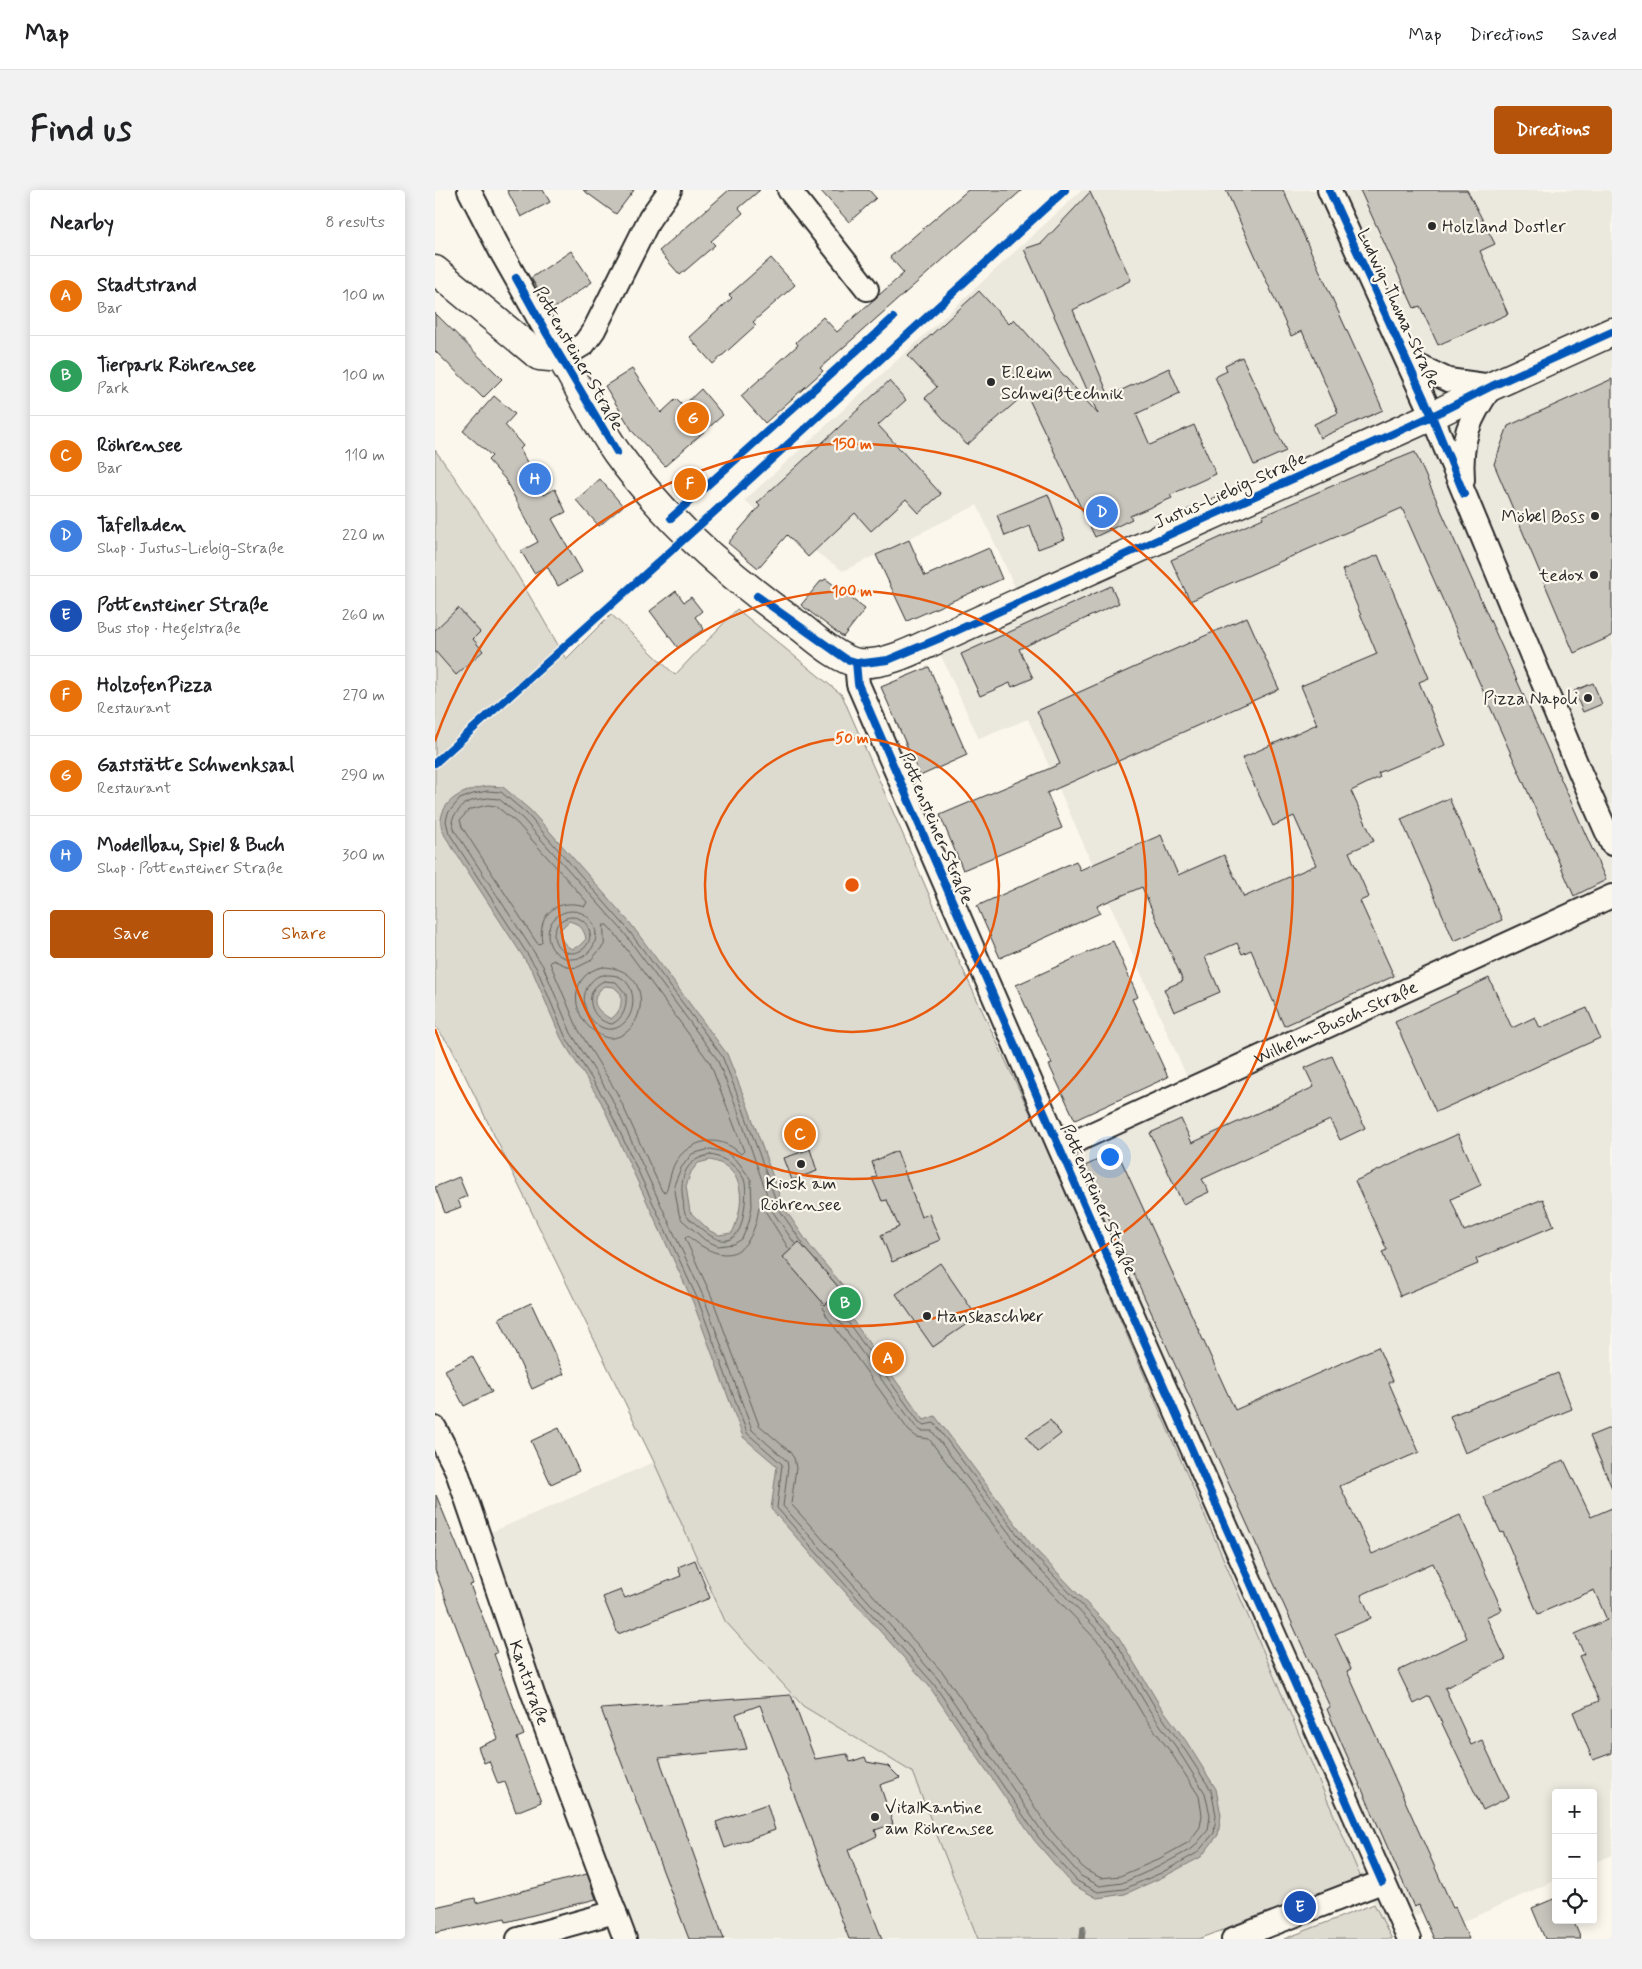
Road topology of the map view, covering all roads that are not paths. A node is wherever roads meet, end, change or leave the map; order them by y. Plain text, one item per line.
1 (469, 190) edge
2 (670, 190) edge
3 (789, 190) edge
4 (1329, 190) edge
5 (435, 270) edge
6 (867, 288) dead end
7 (1612, 332) edge
8 (561, 358) junction
9 (1408, 361) junction
10 (1492, 386) junction
11 (1432, 416) junction
12 (1464, 494) junction
13 (856, 662) junction
14 (1612, 844) edge
15 (1612, 896) edge
16 (1061, 1148) junction
17 (435, 1428) edge
18 (1382, 1882) junction
19 (615, 1912) junction
20 (518, 1939) edge
21 (625, 1939) edge
22 (1233, 1939) edge
23 (1409, 1939) edge

1 - 8 street, Pottensteiner Straße
2 - 8 street
3 - 6 street
4 - 9 street, Ludwig-Thoma-Straße
5 - 8 main road
7 - 10 main road, Justus-Liebig-Straße
8 - 13 main road, Pottensteiner Straße
9 - 10 street
9 - 11 street, Ludwig-Thoma-Straße
10 - 11 main road, Justus-Liebig-Straße
10 - 12 street
11 - 12 street, Ludwig-Thoma-Straße
11 - 13 main road, Justus-Liebig-Straße
12 - 14 street, Ludwig-Thoma-Straße
13 - 16 street, Pottensteiner Straße
15 - 16 street, Wilhelm-Busch-Straße
16 - 18 street, Pottensteiner Straße
17 - 19 street, Kantstraße
18 - 22 street
18 - 23 street, Pottensteiner Straße
19 - 20 street
19 - 21 street, Kantstraße

